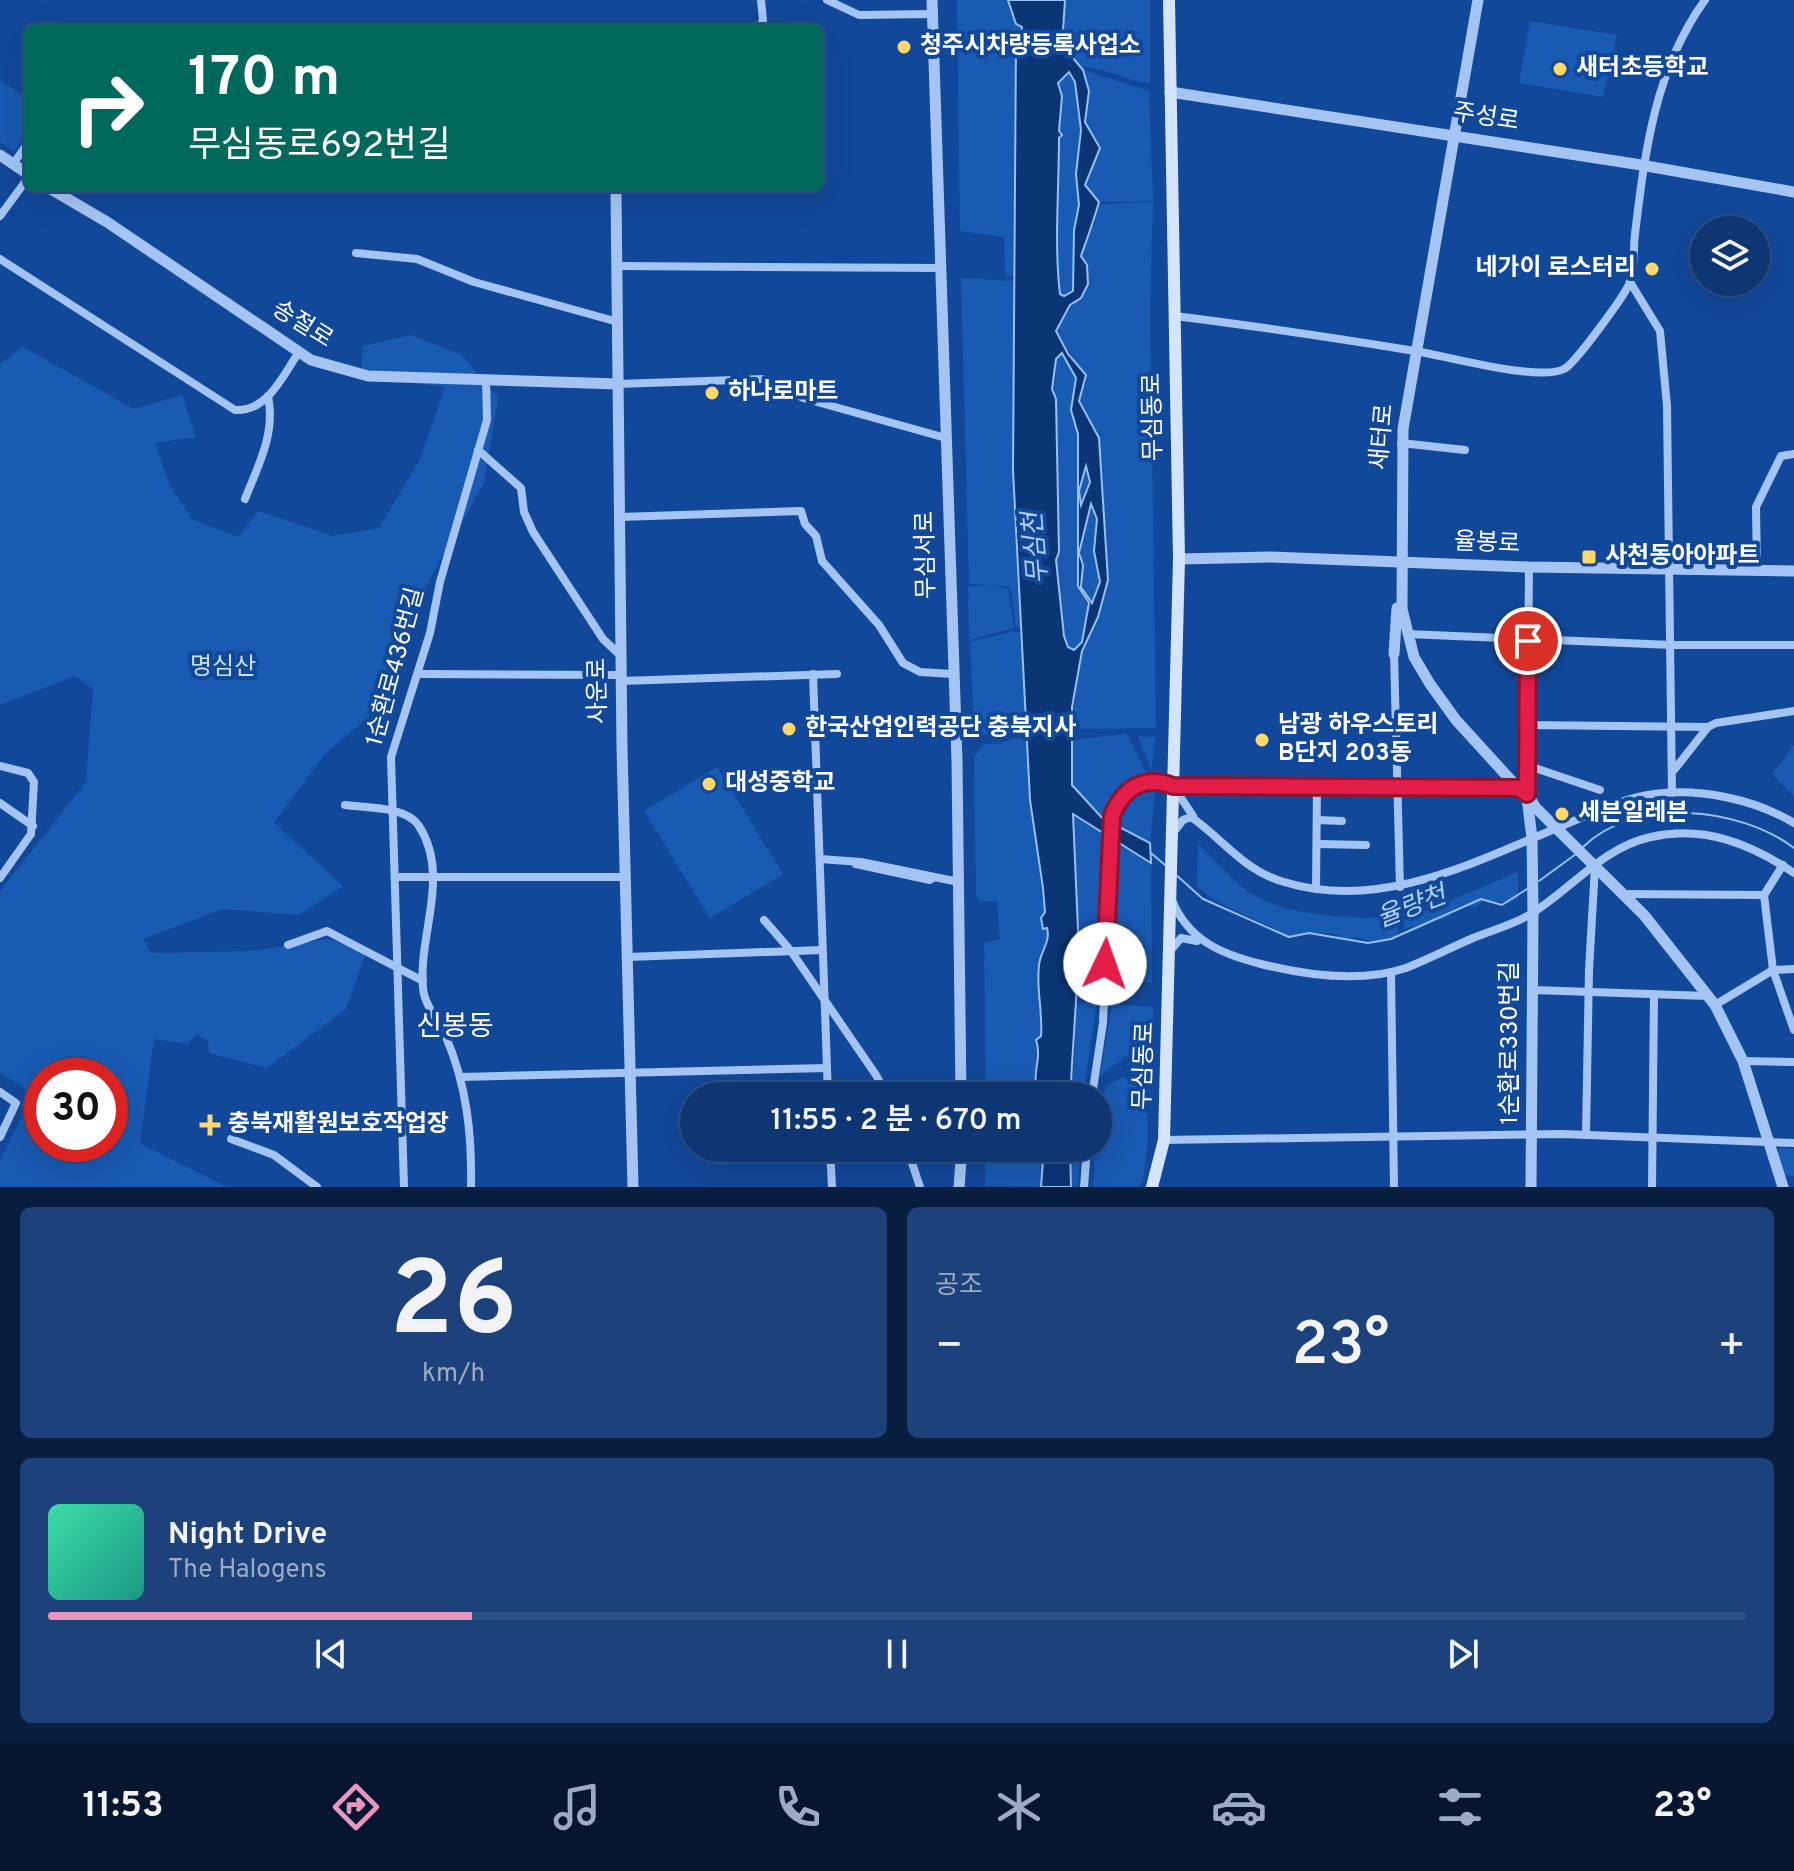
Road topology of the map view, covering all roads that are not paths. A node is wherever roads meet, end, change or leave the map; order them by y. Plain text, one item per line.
1 (761, 0) edge
2 (827, 0) edge
3 (932, 0) edge
4 (1169, 0) edge
5 (1478, 0) edge
6 (1705, 0) edge
7 (932, 14) junction
8 (760, 24) edge
9 (1170, 92) junction
10 (1452, 135) junction
11 (24, 149) edge
12 (0, 155) edge
13 (13, 164) junction
14 (1644, 166) junction
15 (24, 173) edge
16 (24, 182) edge
17 (56, 192) edge
18 (615, 192) edge
19 (1794, 192) edge
20 (0, 216) edge
21 (356, 253) dead end
22 (0, 259) edge
23 (617, 266) junction
24 (942, 268) junction
25 (1630, 282) junction
26 (1175, 316) junction
27 (618, 322) junction
28 (1416, 351) junction
29 (299, 352) junction
30 (486, 380) junction
31 (618, 384) junction
32 (268, 396) junction
33 (946, 438) junction
34 (1401, 443) junction
35 (478, 450) junction
36 (1465, 450) dead end
37 (1794, 454) edge
38 (245, 499) dead end
39 (620, 517) junction
40 (1179, 559) junction
41 (1401, 563) junction
42 (1529, 567) junction
43 (1671, 570) junction
44 (1757, 570) junction
45 (1794, 571) edge
46 (1401, 576) junction
47 (1407, 634) junction
48 (1528, 641) junction
49 (1672, 645) junction
50 (1794, 645) edge
51 (1413, 653) junction
52 (1394, 654) junction
53 (621, 656) junction
54 (418, 674) junction
55 (813, 674) junction
56 (837, 674) dead end
57 (952, 674) junction
58 (621, 678) junction
59 (1794, 711) edge
60 (1526, 725) junction
61 (1673, 727) junction
62 (1708, 727) junction
63 (1526, 765) junction
64 (0, 766) edge
65 (1674, 771) junction
66 (1317, 785) junction
67 (1173, 786) junction
68 (1398, 787) junction
69 (1600, 790) dead end
70 (1522, 791) junction
71 (1672, 793) junction
72 (0, 803) edge
73 (345, 805) dead end
74 (393, 812) junction
75 (1318, 820) junction
76 (1342, 821) dead end
77 (1199, 823) junction
78 (1794, 823) edge
79 (33, 826) junction
80 (1559, 828) junction
81 (1173, 833) junction
82 (1532, 838) junction
83 (1318, 844) junction
84 (1366, 845) dead end
85 (820, 859) junction
86 (1591, 864) junction
87 (4, 865) edge
88 (1783, 865) junction
89 (1794, 873) edge
90 (395, 877) junction
91 (625, 877) junction
92 (0, 878) edge
93 (434, 879) junction
94 (959, 882) junction
95 (1400, 887) junction
96 (1316, 889) junction
97 (1624, 894) junction
98 (1764, 895) junction
99 (1171, 897) junction
100 (1533, 913) junction
101 (764, 920) dead end
102 (1205, 943) junction
103 (288, 945) dead end
104 (822, 950) junction
105 (1171, 950) junction
106 (791, 951) junction
107 (628, 957) junction
108 (1794, 969) edge
109 (1773, 970) junction
110 (400, 971) junction
111 (1391, 972) junction
112 (423, 981) junction
113 (1533, 990) junction
114 (1588, 993) junction
115 (1654, 995) junction
116 (824, 999) junction
117 (1711, 1001) junction
118 (1794, 1030) edge
119 (1743, 1061) junction
120 (1794, 1062) edge
121 (827, 1068) junction
122 (632, 1074) junction
123 (461, 1077) junction
124 (828, 1082) edge
125 (878, 1082) edge
126 (961, 1082) edge
127 (1094, 1082) edge
128 (0, 1092) edge
129 (1586, 1135) junction
130 (1532, 1136) junction
131 (1652, 1136) junction
132 (0, 1137) edge
133 (231, 1139) dead end
134 (1394, 1139) junction
135 (1164, 1140) junction
136 (1765, 1140) junction
137 (1794, 1143) edge
138 (831, 1162) edge
139 (912, 1162) edge
140 (961, 1162) edge
141 (1086, 1162) edge
142 (317, 1187) edge
143 (404, 1187) edge
144 (471, 1187) edge
145 (633, 1187) edge
146 (832, 1187) edge
147 (920, 1187) edge
148 (959, 1187) edge
149 (1084, 1187) edge
150 (1152, 1187) edge
151 (1394, 1187) edge
152 (1531, 1187) edge
153 (1652, 1187) edge
154 (1783, 1187) edge

1 - 8 street
2 - 7 street
3 - 7 street, 무심서로
4 - 9 main road, 무심동로
5 - 10 street, 새터로
6 - 14 street
7 - 24 street, 무심서로
9 - 10 street, 주성로
9 - 26 main road, 무심동로
10 - 14 street, 주성로
10 - 28 street, 새터로
11 - 13 street
12 - 13 street
13 - 15 street
14 - 19 street, 주성로
14 - 25 street
16 - 20 street
17 - 29 street, 송절로
18 - 23 street, 사운로
21 - 27 street
22 - 32 street
23 - 24 street
23 - 27 street, 사운로
24 - 33 street, 무심서로
25 - 28 street
25 - 43 street
26 - 28 street
26 - 40 main road, 무심동로
27 - 31 street, 사운로
28 - 34 street, 새터로
29 - 30 street, 송절로
29 - 32 street
30 - 31 street, 송절로
30 - 35 street, 1순환로436번길
31 - 33 street
31 - 39 street, 사운로
32 - 38 street
33 - 57 street, 무심서로
34 - 36 street
34 - 41 street, 새터로
35 - 53 street
35 - 54 street, 1순환로436번길
37 - 44 street
39 - 53 street, 사운로
39 - 57 street
40 - 41 street, 율봉로
40 - 67 main road, 무심동로
41 - 42 street, 율봉로
41 - 46 street, 새터로
42 - 43 street, 율봉로
42 - 48 street
43 - 44 street, 율봉로
43 - 49 street
44 - 45 street, 율봉로
46 - 47 street, 새터로
46 - 52 street
47 - 48 street
47 - 51 street, 새터로
48 - 49 street
48 - 60 street
49 - 50 street
49 - 61 street
51 - 52 street
51 - 70 street, 새터로
52 - 68 street
53 - 58 street, 사운로
54 - 58 street
54 - 74 street, 1순환로436번길
55 - 56 street
55 - 58 street
55 - 85 street
57 - 94 street, 무심서로
58 - 91 street, 사운로
59 - 62 street
60 - 61 street
60 - 63 street
61 - 62 street
61 - 65 street
62 - 65 street
63 - 69 street
63 - 70 street
64 - 79 street
65 - 71 street
66 - 67 street
66 - 68 street
66 - 75 street
67 - 77 street
67 - 81 main road, 무심동로
67 - 127 street
68 - 70 street
68 - 95 street
70 - 80 street, 새터로
70 - 82 street, 1순환로330번길
71 - 78 street
71 - 80 street
72 - 79 street
73 - 74 street
74 - 90 street, 1순환로436번길
74 - 93 street
75 - 76 street
75 - 83 street
77 - 81 street
77 - 96 street
79 - 87 street
80 - 82 street
80 - 86 street, 새터로
81 - 99 main road, 무심동로
82 - 95 street
82 - 100 street, 1순환로330번길
83 - 84 street
83 - 96 street
85 - 94 street
85 - 104 street
86 - 88 street
86 - 97 street, 새터로
86 - 100 street
86 - 114 street
87 - 92 street
88 - 89 street
88 - 98 street
90 - 93 street
90 - 110 street, 1순환로436번길
91 - 93 street
91 - 107 street, 사운로
93 - 112 street
94 - 126 street, 무심서로
95 - 96 street
97 - 98 street
97 - 117 street, 새터로
98 - 109 street
99 - 102 street
99 - 105 main road, 무심동로
100 - 111 street
100 - 113 street, 1순환로330번길
101 - 106 street
102 - 105 street
102 - 111 street
103 - 110 street
104 - 106 street
104 - 116 street
105 - 135 main road, 무심동로
106 - 107 street
106 - 116 street
107 - 122 street, 사운로
108 - 109 street
109 - 117 street
109 - 118 street
110 - 112 street
110 - 143 street, 1순환로436번길
111 - 134 street
112 - 123 street
113 - 114 street
113 - 130 street, 1순환로330번길
114 - 115 street
114 - 129 street
115 - 117 street
115 - 131 street
116 - 121 street
116 - 125 street
117 - 119 street, 새터로
119 - 120 street
119 - 136 street, 새터로
121 - 122 street
121 - 124 street
122 - 123 street
122 - 145 street, 사운로
123 - 144 street
128 - 132 street
129 - 130 street
129 - 131 street
130 - 134 street
130 - 152 street, 1순환로330번길
131 - 136 street
131 - 153 street
133 - 142 street
134 - 135 street
134 - 151 street
135 - 150 main road, 무심동로
136 - 137 street
136 - 154 street, 새터로
138 - 146 street
139 - 147 street
140 - 148 street
141 - 149 street

